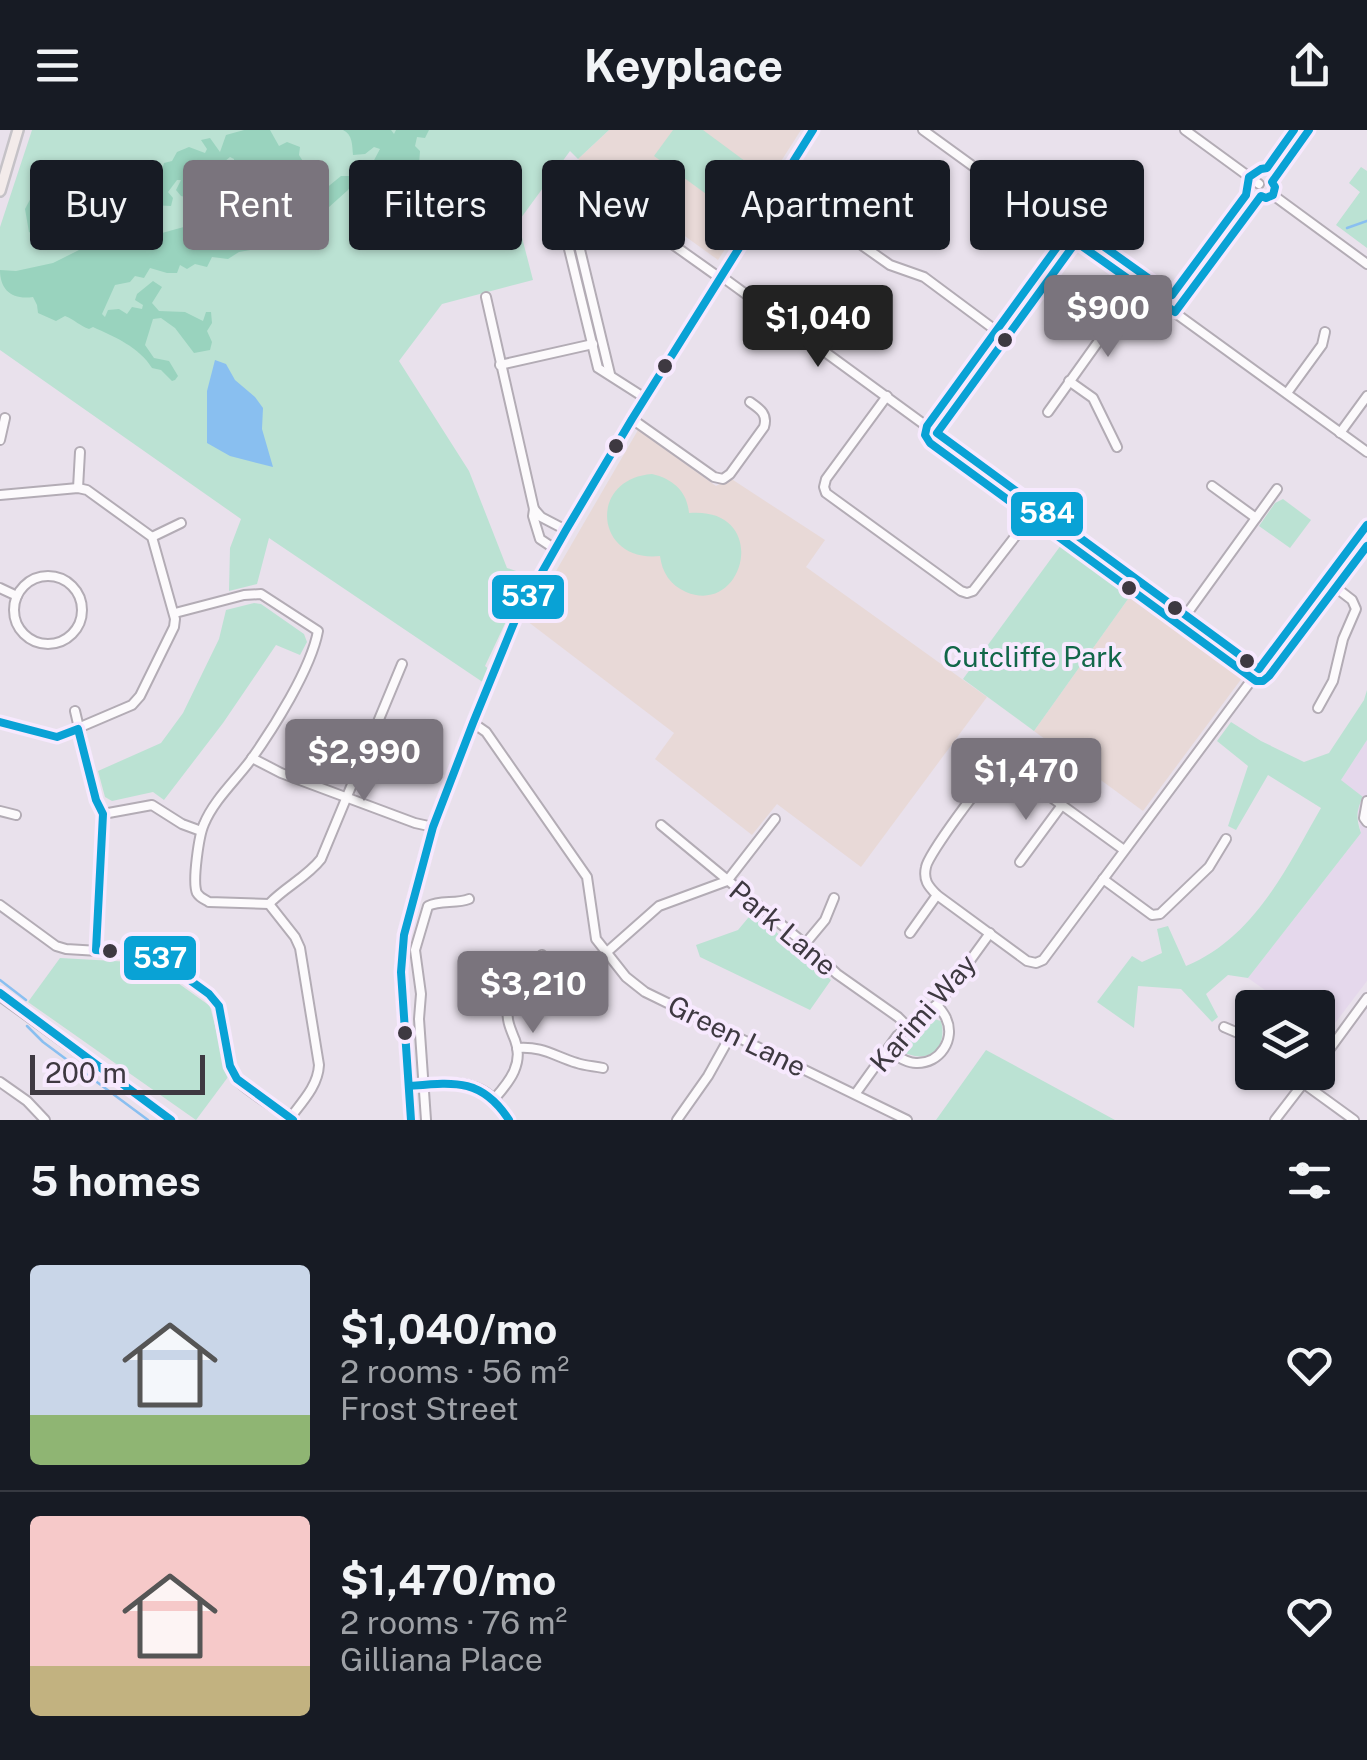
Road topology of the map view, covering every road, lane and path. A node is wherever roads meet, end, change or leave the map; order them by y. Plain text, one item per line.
1 (18, 130) edge
2 (813, 130) edge
3 (922, 130) edge
4 (1185, 130) edge
5 (1310, 130) edge
6 (794, 160) edge
7 (970, 165) edge
8 (1272, 182) junction
9 (1259, 184) junction
10 (0, 190) edge
11 (1273, 195) junction
12 (1261, 196) junction
13 (737, 250) edge
14 (868, 250) edge
15 (1070, 250) edge
16 (1087, 250) edge
17 (1367, 264) edge
18 (720, 277) junction
19 (1138, 286) junction
20 (486, 297) dead end
21 (1176, 312) junction
22 (1325, 332) dead end
23 (1006, 338) junction
24 (596, 343) junction
25 (500, 365) junction
26 (1069, 381) junction
27 (1287, 393) junction
28 (886, 396) junction
29 (1367, 396) edge
30 (645, 398) junction
31 (750, 402) dead end
32 (1048, 412) dead end
33 (5, 418) dead end
34 (632, 418) junction
35 (937, 433) junction
36 (1340, 433) junction
37 (0, 440) edge
38 (1117, 447) dead end
39 (80, 452) dead end
40 (1367, 452) edge
41 (1212, 486) dead end
42 (78, 488) junction
43 (1277, 490) dead end
44 (0, 495) edge
45 (1038, 507) junction
46 (534, 509) junction
47 (1256, 518) junction
48 (181, 524) dead end
49 (1367, 525) edge
50 (566, 530) junction
51 (152, 538) junction
52 (556, 549) junction
53 (1326, 580) junction
54 (0, 588) edge
55 (18, 596) junction
56 (175, 613) junction
57 (1186, 615) junction
58 (402, 664) dead end
59 (1260, 669) junction
60 (1318, 708) dead end
61 (74, 711) dead end
62 (0, 722) edge
63 (473, 723) junction
64 (78, 729) junction
65 (999, 750) dead end
66 (252, 758) junction
67 (1000, 770) junction
68 (346, 797) junction
69 (1367, 800) edge
70 (1062, 805) junction
71 (0, 812) edge
72 (16, 814) dead end
73 (103, 814) junction
74 (775, 819) dead end
75 (1367, 822) edge
76 (661, 825) dead end
77 (433, 827) junction
78 (202, 831) junction
79 (1226, 839) dead end
80 (1124, 850) junction
81 (1020, 862) dead end
82 (1102, 879) junction
83 (727, 881) junction
84 (937, 895) junction
85 (834, 898) dead end
86 (469, 900) dead end
87 (269, 904) junction
88 (0, 905) edge
89 (910, 933) dead end
90 (990, 933) junction
91 (805, 944) junction
92 (96, 950) junction
93 (607, 952) junction
94 (542, 955) dead end
95 (1367, 998) edge
96 (1, 999) edge
97 (937, 1005) junction
98 (907, 1026) junction
99 (1224, 1027) dead end
100 (1235, 1032) edge
101 (732, 1033) junction
102 (1335, 1041) edge
103 (518, 1048) junction
104 (887, 1050) junction
105 (603, 1068) dead end
106 (0, 1082) edge
107 (424, 1085) junction
108 (409, 1086) junction
109 (1298, 1090) edge
110 (1313, 1090) edge
111 (856, 1093) junction
112 (495, 1098) junction
113 (292, 1119) edge
114 (902, 1119) edge
115 (45, 1120) edge
116 (171, 1120) edge
117 (411, 1120) edge
118 (426, 1120) edge
119 (509, 1120) edge
120 (677, 1120) edge
121 (1276, 1120) edge
122 (1354, 1120) edge

1 - 10 main road
2 - 6 main road
3 - 7 street
4 - 9 street
5 - 8 street
8 - 9 street
8 - 11 street
9 - 12 street
11 - 12 street
11 - 17 street
12 - 21 street
13 - 18 main road
14 - 23 street
15 - 23 street
16 - 19 street
18 - 24 street
18 - 28 street
18 - 30 main road
19 - 21 street
19 - 26 street
20 - 25 street
21 - 27 street
22 - 27 street
23 - 35 street
24 - 25 street
24 - 30 street
25 - 46 street
26 - 32 street
26 - 38 street
27 - 36 street
28 - 35 street
28 - 45 street
29 - 36 street
30 - 34 main road
31 - 34 street
33 - 37 street
34 - 50 main road
35 - 45 street
36 - 40 street
39 - 42 street
41 - 47 street
42 - 44 street
42 - 51 street
43 - 47 street
45 - 57 street
46 - 50 street
46 - 52 street
47 - 57 street
48 - 51 street
49 - 53 street
50 - 52 main road
51 - 56 street
52 - 63 main road
53 - 59 street
53 - 60 street
54 - 55 street
55 - 55 street
56 - 64 street
56 - 66 street
57 - 59 street
58 - 68 street
59 - 80 street
61 - 64 street
62 - 64 street
63 - 77 main road
63 - 93 street, Green Lane
64 - 73 street
65 - 67 street
66 - 68 street
66 - 78 street
67 - 70 street
67 - 84 street
68 - 77 street
68 - 87 street
69 - 75 street
70 - 80 street
70 - 81 street
71 - 72 street
73 - 78 street
73 - 92 street
74 - 83 street
76 - 83 street, Park Lane
77 - 108 main road
78 - 87 street
79 - 82 street
80 - 82 street
82 - 90 street
83 - 91 street, Park Lane
83 - 93 street
84 - 89 street
84 - 90 street
85 - 91 street
86 - 107 street
87 - 113 street
88 - 92 street
90 - 97 street, Karimi Way
91 - 98 street, Park Lane
92 - 113 street
93 - 101 street, Green Lane
94 - 103 street
95 - 102 street
96 - 116 street
97 - 98 street, Karimi Way
97 - 104 street
98 - 104 street, Karimi Way
99 - 100 street
101 - 111 street, Green Lane
101 - 120 street
103 - 105 street
103 - 112 street
104 - 111 street, Karimi Way
106 - 115 street
107 - 108 street
107 - 112 street
107 - 118 street
108 - 117 main road
109 - 121 street
110 - 122 street
111 - 114 street, Green Lane
112 - 119 street

